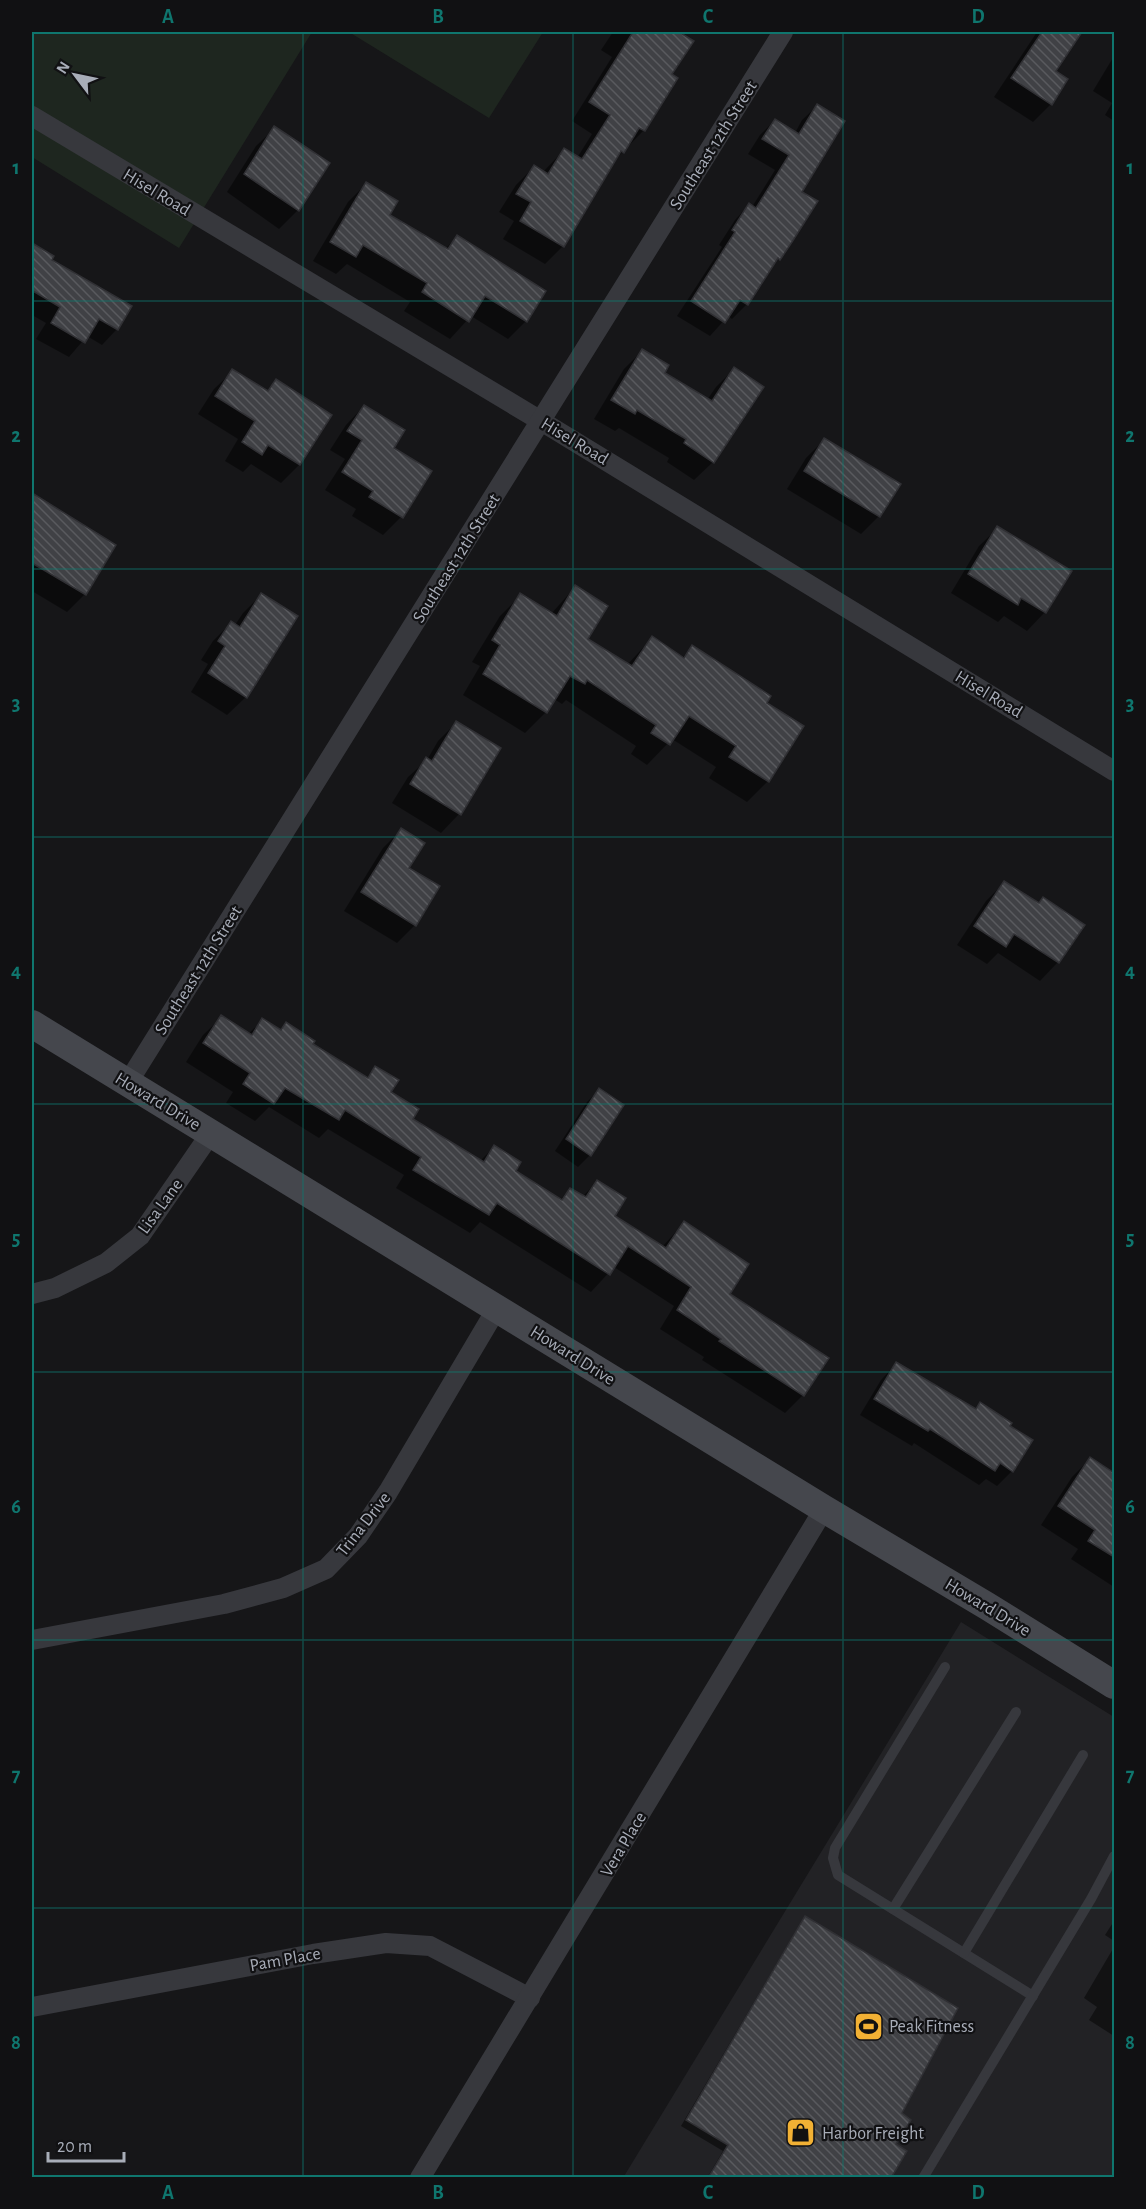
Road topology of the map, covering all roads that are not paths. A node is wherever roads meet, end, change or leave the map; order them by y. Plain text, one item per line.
1 (783, 32) edge
2 (32, 117) edge
3 (542, 421) junction
4 (1114, 771) edge
5 (32, 1024) edge
6 (127, 1084) junction
7 (212, 1133) junction
8 (32, 1294) edge
9 (497, 1308) junction
10 (824, 1509) junction
11 (32, 1640) edge
12 (945, 1667) dead end
13 (1114, 1685) edge
14 (1016, 1712) dead end
15 (1083, 1755) dead end
16 (1114, 1856) edge
17 (892, 1909) junction
18 (964, 1953) junction
19 (1033, 1996) junction
20 (530, 1998) junction
21 (32, 2007) edge
22 (420, 2178) edge
23 (923, 2178) edge

1 - 3 street, Southeast 12th Street
2 - 3 street, Hisel Road
3 - 4 street, Hisel Road
3 - 6 street, Southeast 12th Street
5 - 6 street, Howard Drive
6 - 7 street, Howard Drive
7 - 8 street, Lisa Lane
7 - 9 street, Howard Drive
9 - 10 street, Howard Drive
9 - 11 street, Trina Drive
10 - 13 street, Howard Drive
10 - 20 street, Vera Place
12 - 17 lane
14 - 17 lane
15 - 18 lane
16 - 19 lane
17 - 18 lane
18 - 19 lane
19 - 23 lane
20 - 21 street, Pam Place
20 - 22 street, Vera Place

